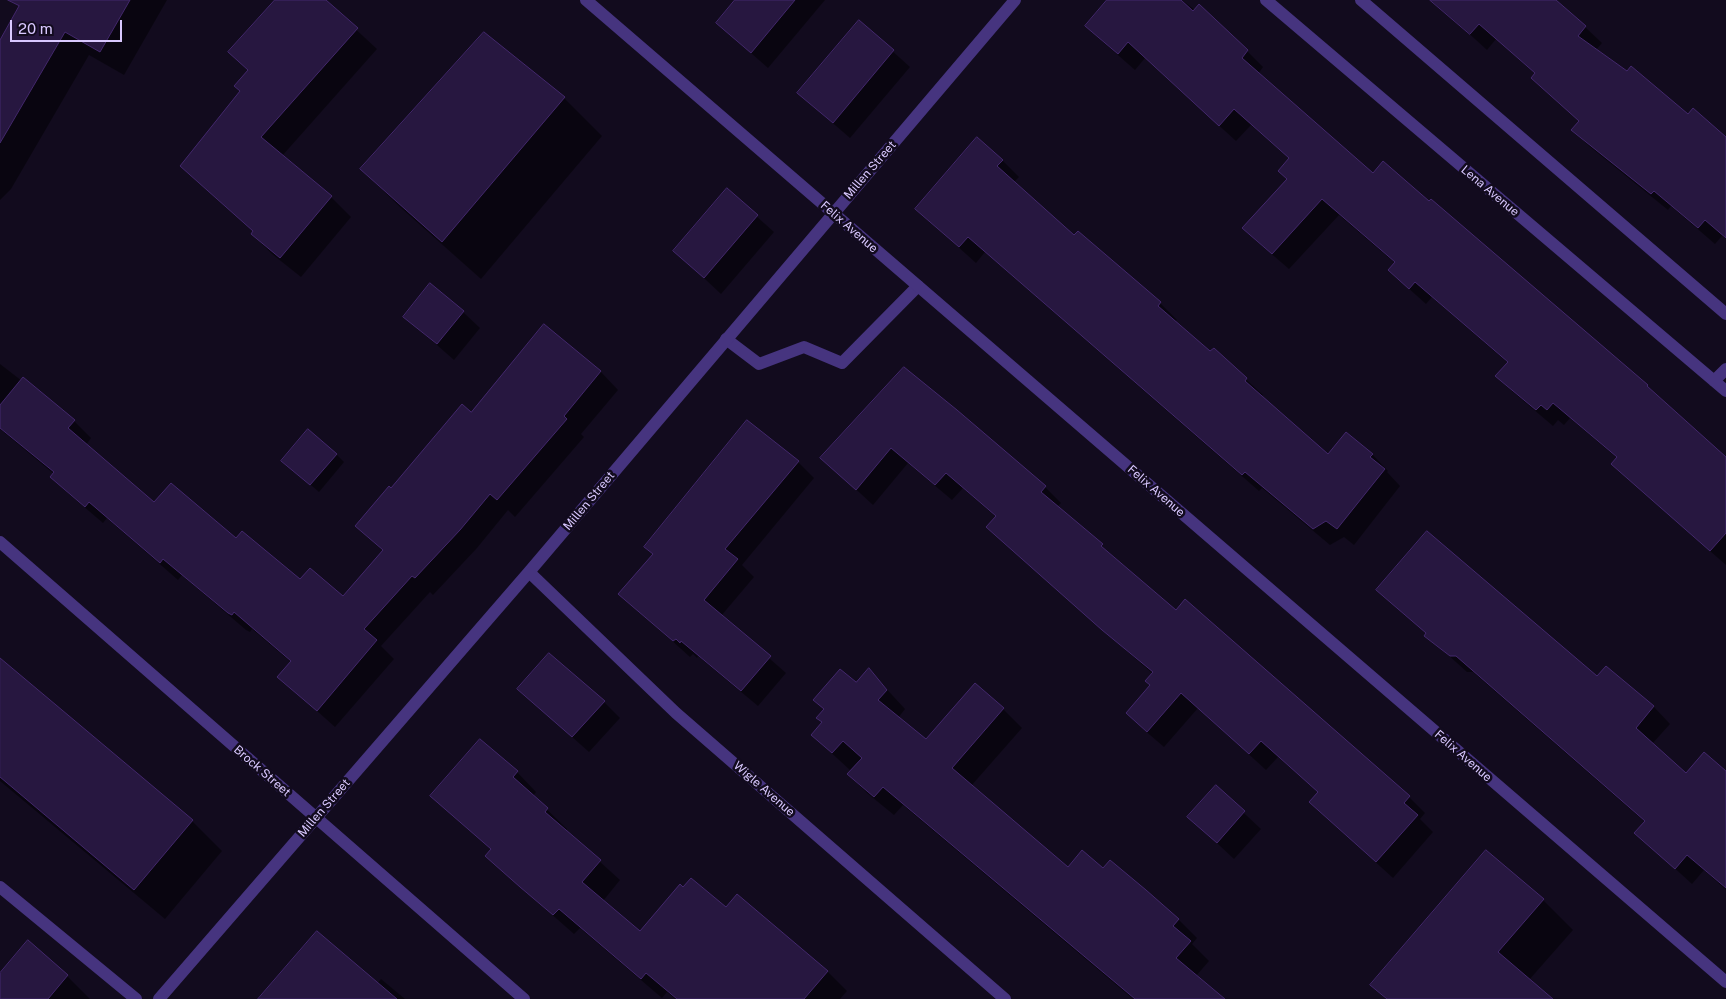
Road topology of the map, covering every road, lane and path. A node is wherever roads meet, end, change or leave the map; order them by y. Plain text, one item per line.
1 (586, 0) edge
2 (1014, 0) edge
3 (1266, 0) edge
4 (1361, 0) edge
5 (833, 213) junction
6 (918, 286) junction
7 (1726, 314) edge
8 (726, 339) junction
9 (1726, 369) edge
10 (1714, 381) junction
11 (1726, 391) edge
12 (0, 542) edge
13 (529, 572) junction
14 (316, 817) junction
15 (0, 887) edge
16 (1726, 982) edge
17 (136, 999) edge
18 (159, 999) edge
19 (524, 999) edge
20 (1005, 999) edge

1 - 5 street, Felix Avenue
2 - 5 street, Millen Street
3 - 10 street, Lena Avenue
4 - 7 street
5 - 6 street, Felix Avenue
5 - 8 street, Millen Street
6 - 8 street
6 - 16 street, Felix Avenue
8 - 13 street, Millen Street
9 - 10 street
10 - 11 street, Lena Avenue
12 - 14 street, Brock Street
13 - 14 street, Millen Street
13 - 20 street, Wigle Avenue
14 - 18 street, Millen Street
14 - 19 street, Brock Street
15 - 17 street

